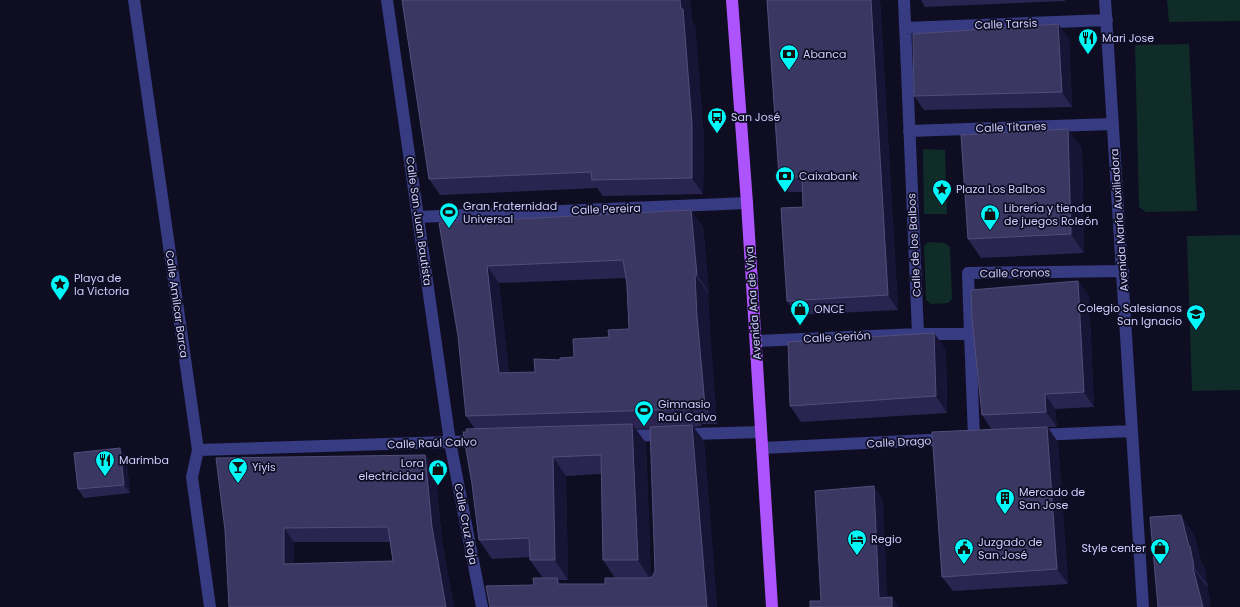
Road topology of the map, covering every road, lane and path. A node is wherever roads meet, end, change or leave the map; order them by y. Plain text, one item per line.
1 (134, 0) edge
2 (387, 0) edge
3 (732, 0) edge
4 (904, 0) edge
5 (1105, 0) edge
6 (1107, 20) junction
7 (905, 28) junction
8 (1113, 124) junction
9 (909, 131) junction
10 (747, 203) junction
11 (418, 217) junction
12 (1123, 272) junction
13 (918, 334) junction
14 (970, 334) junction
15 (756, 341) junction
16 (1132, 431) junction
17 (761, 432) junction
18 (1030, 436) edge
19 (614, 437) edge
20 (489, 441) edge
21 (450, 442) junction
22 (762, 448) junction
23 (198, 450) junction
24 (478, 587) junction
25 (494, 587) edge
26 (210, 607) edge
27 (482, 607) edge
28 (772, 607) edge
29 (1143, 607) edge

1 - 23 street, Calle Amílcar Barca
2 - 11 street, Calle San Juan Bautista
3 - 10 main road, Avenida Ana de Viya
4 - 7 street, Calle de los Balbos
5 - 6 street, Avenida María Auxiliadora
6 - 7 street, Calle Tarsis
6 - 8 street, Avenida María Auxiliadora
7 - 9 street, Calle de los Balbos
8 - 9 street, Calle Titanes
8 - 12 street, Avenida María Auxiliadora
9 - 13 street, Calle de los Balbos
10 - 11 street, Calle Pereira
10 - 15 main road, Avenida Ana de Viya
11 - 21 street, Calle San Juan Bautista
12 - 14 street, Calle Cronos
12 - 16 street, Avenida María Auxiliadora
13 - 14 street
13 - 15 street, Calle Gerión
14 - 22 street, Calle Drago
15 - 17 main road, Avenida Ana de Viya
16 - 18 street
16 - 29 street, Avenida María Auxiliadora
17 - 19 street
17 - 22 main road, Avenida Ana de Viya
20 - 21 street, Calle Raúl Calvo
21 - 23 street, Calle Raúl Calvo
21 - 24 street, Calle Cruz Roja
22 - 28 main road, Avenida Ana de Viya
23 - 26 street, Calle Amílcar Barca
24 - 25 street
24 - 27 street, Calle Cruz Roja

